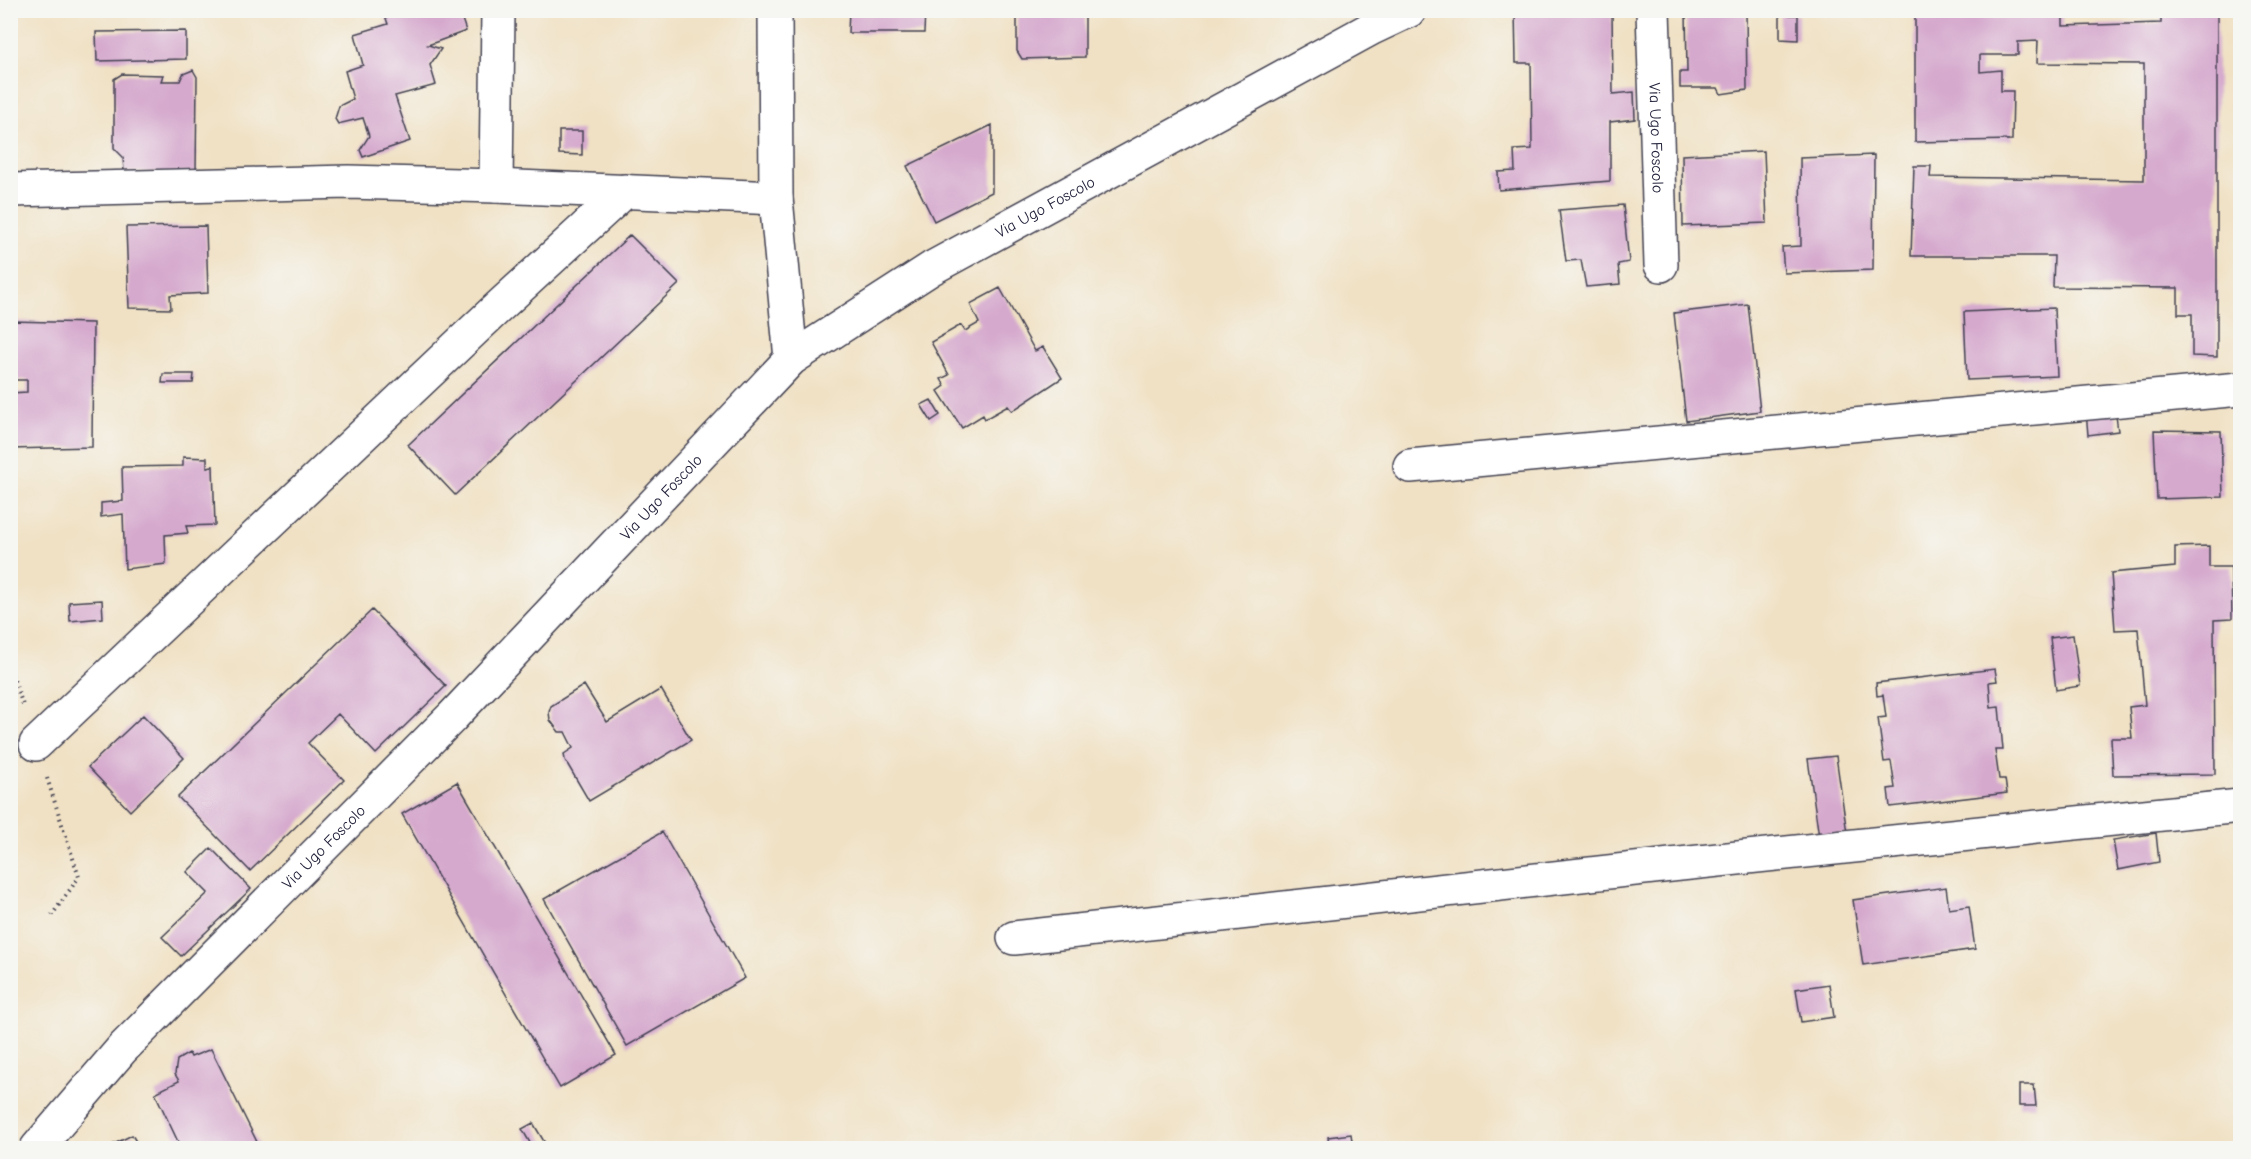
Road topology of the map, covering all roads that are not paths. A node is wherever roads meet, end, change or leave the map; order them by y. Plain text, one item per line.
1 (498, 10) edge
2 (775, 10) edge
3 (1410, 10) edge
4 (1653, 10) edge
5 (496, 186) junction
6 (10, 190) edge
7 (625, 191) junction
8 (776, 198) junction
9 (1661, 265) dead end
10 (791, 359) junction
11 (2241, 389) edge
12 (1410, 466) dead end
13 (36, 744) road end
14 (2241, 806) edge
15 (1014, 939) dead end
16 (37, 1149) edge

1 - 5 street
2 - 8 street
3 - 10 street, Via Ugo Foscolo
4 - 9 street, Via Ugo Foscolo
5 - 6 street
5 - 7 street
7 - 8 street
7 - 13 street
8 - 10 street
10 - 16 street, Via Ugo Foscolo
11 - 12 street
14 - 15 street

